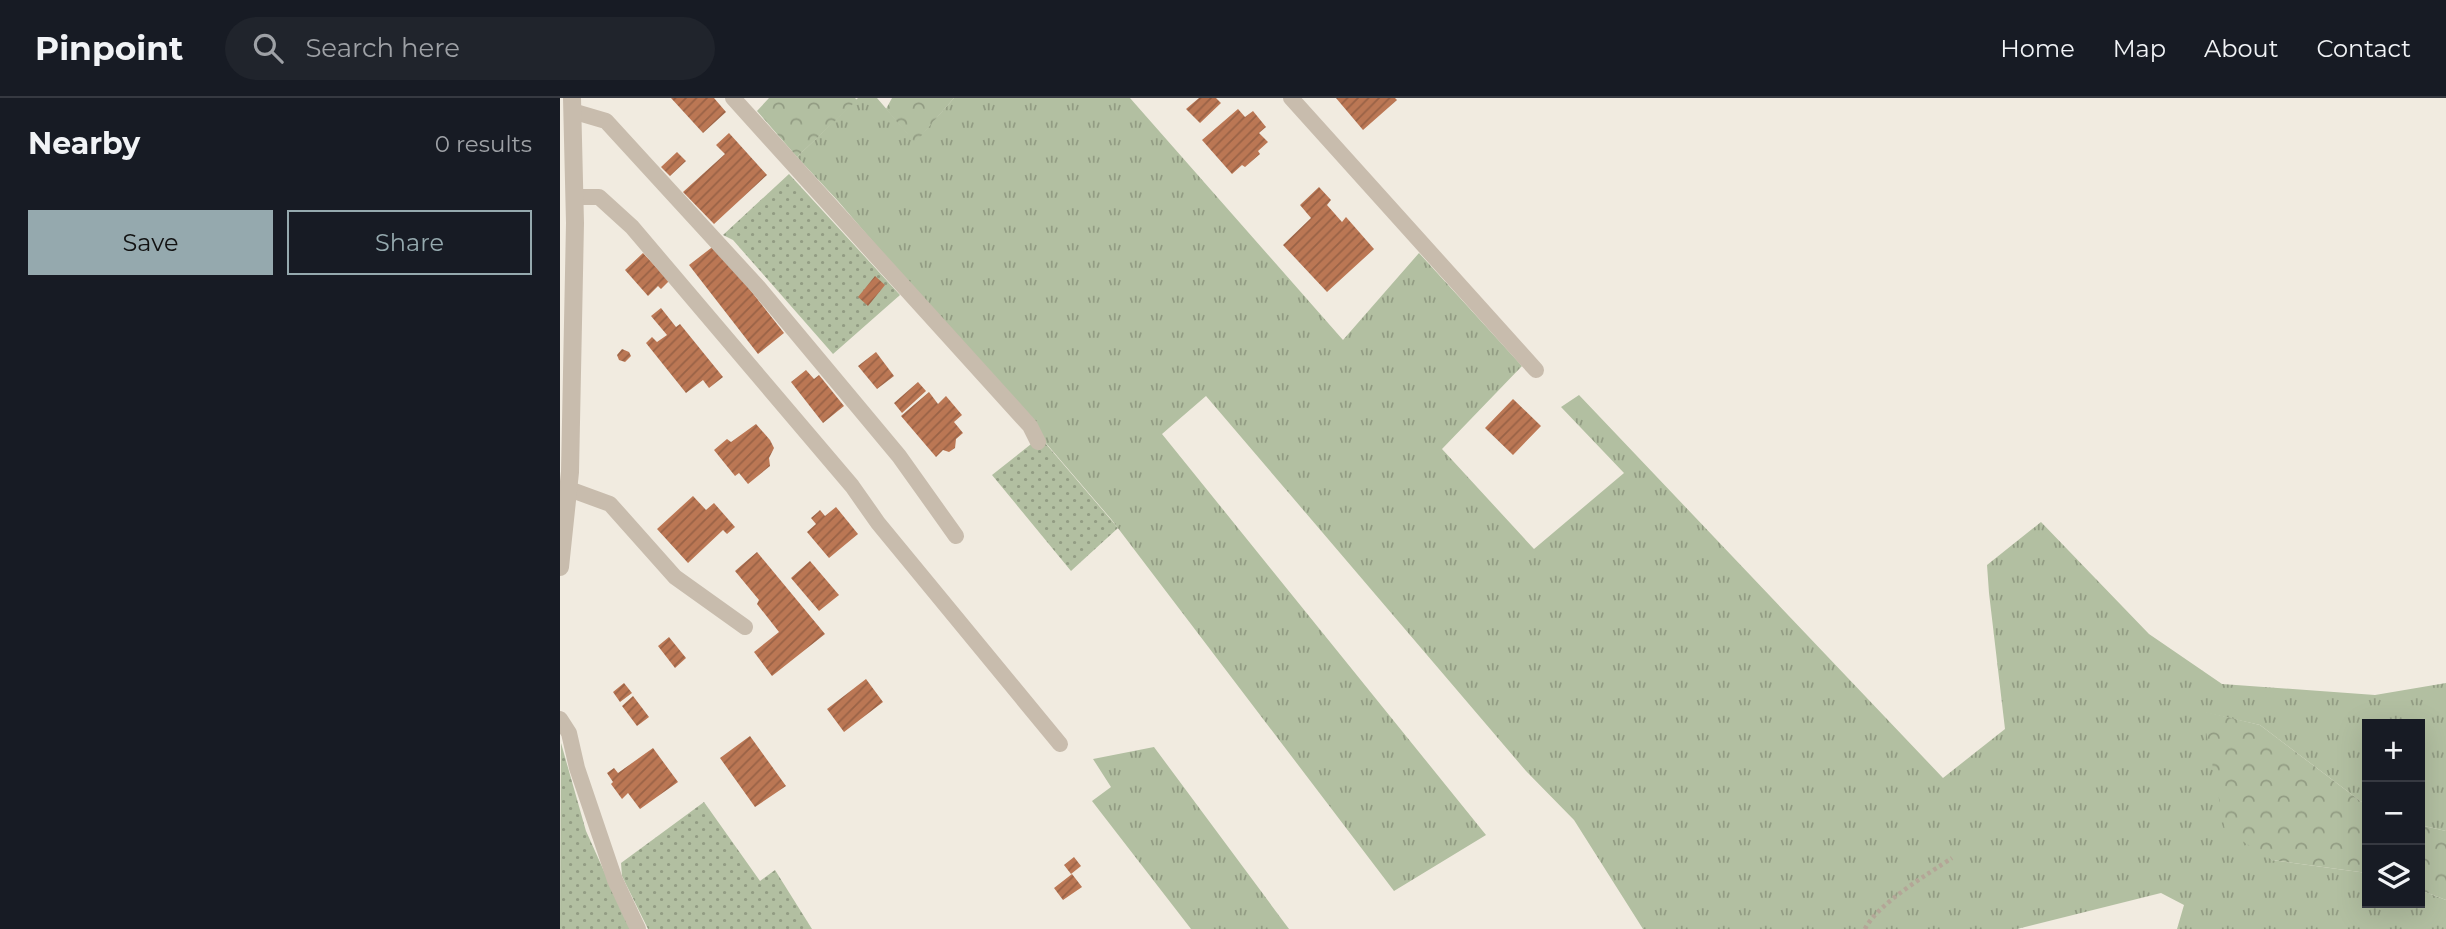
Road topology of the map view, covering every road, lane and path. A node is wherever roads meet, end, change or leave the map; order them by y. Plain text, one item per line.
1 (733, 98) edge
2 (1291, 98) edge
3 (572, 104) edge
4 (574, 197) junction
5 (1536, 370) dead end
6 (1038, 442) dead end
7 (569, 489) junction
8 (956, 536) dead end
9 (560, 567) edge
10 (745, 627) dead end
11 (560, 719) edge
12 (1060, 744) dead end
13 (1952, 858) dead end
14 (638, 929) edge
15 (1865, 929) edge

1 - 6 lane
2 - 5 lane
3 - 4 street
3 - 8 lane
4 - 7 street
4 - 12 lane
7 - 9 street
7 - 10 lane
11 - 14 lane
13 - 15 path

